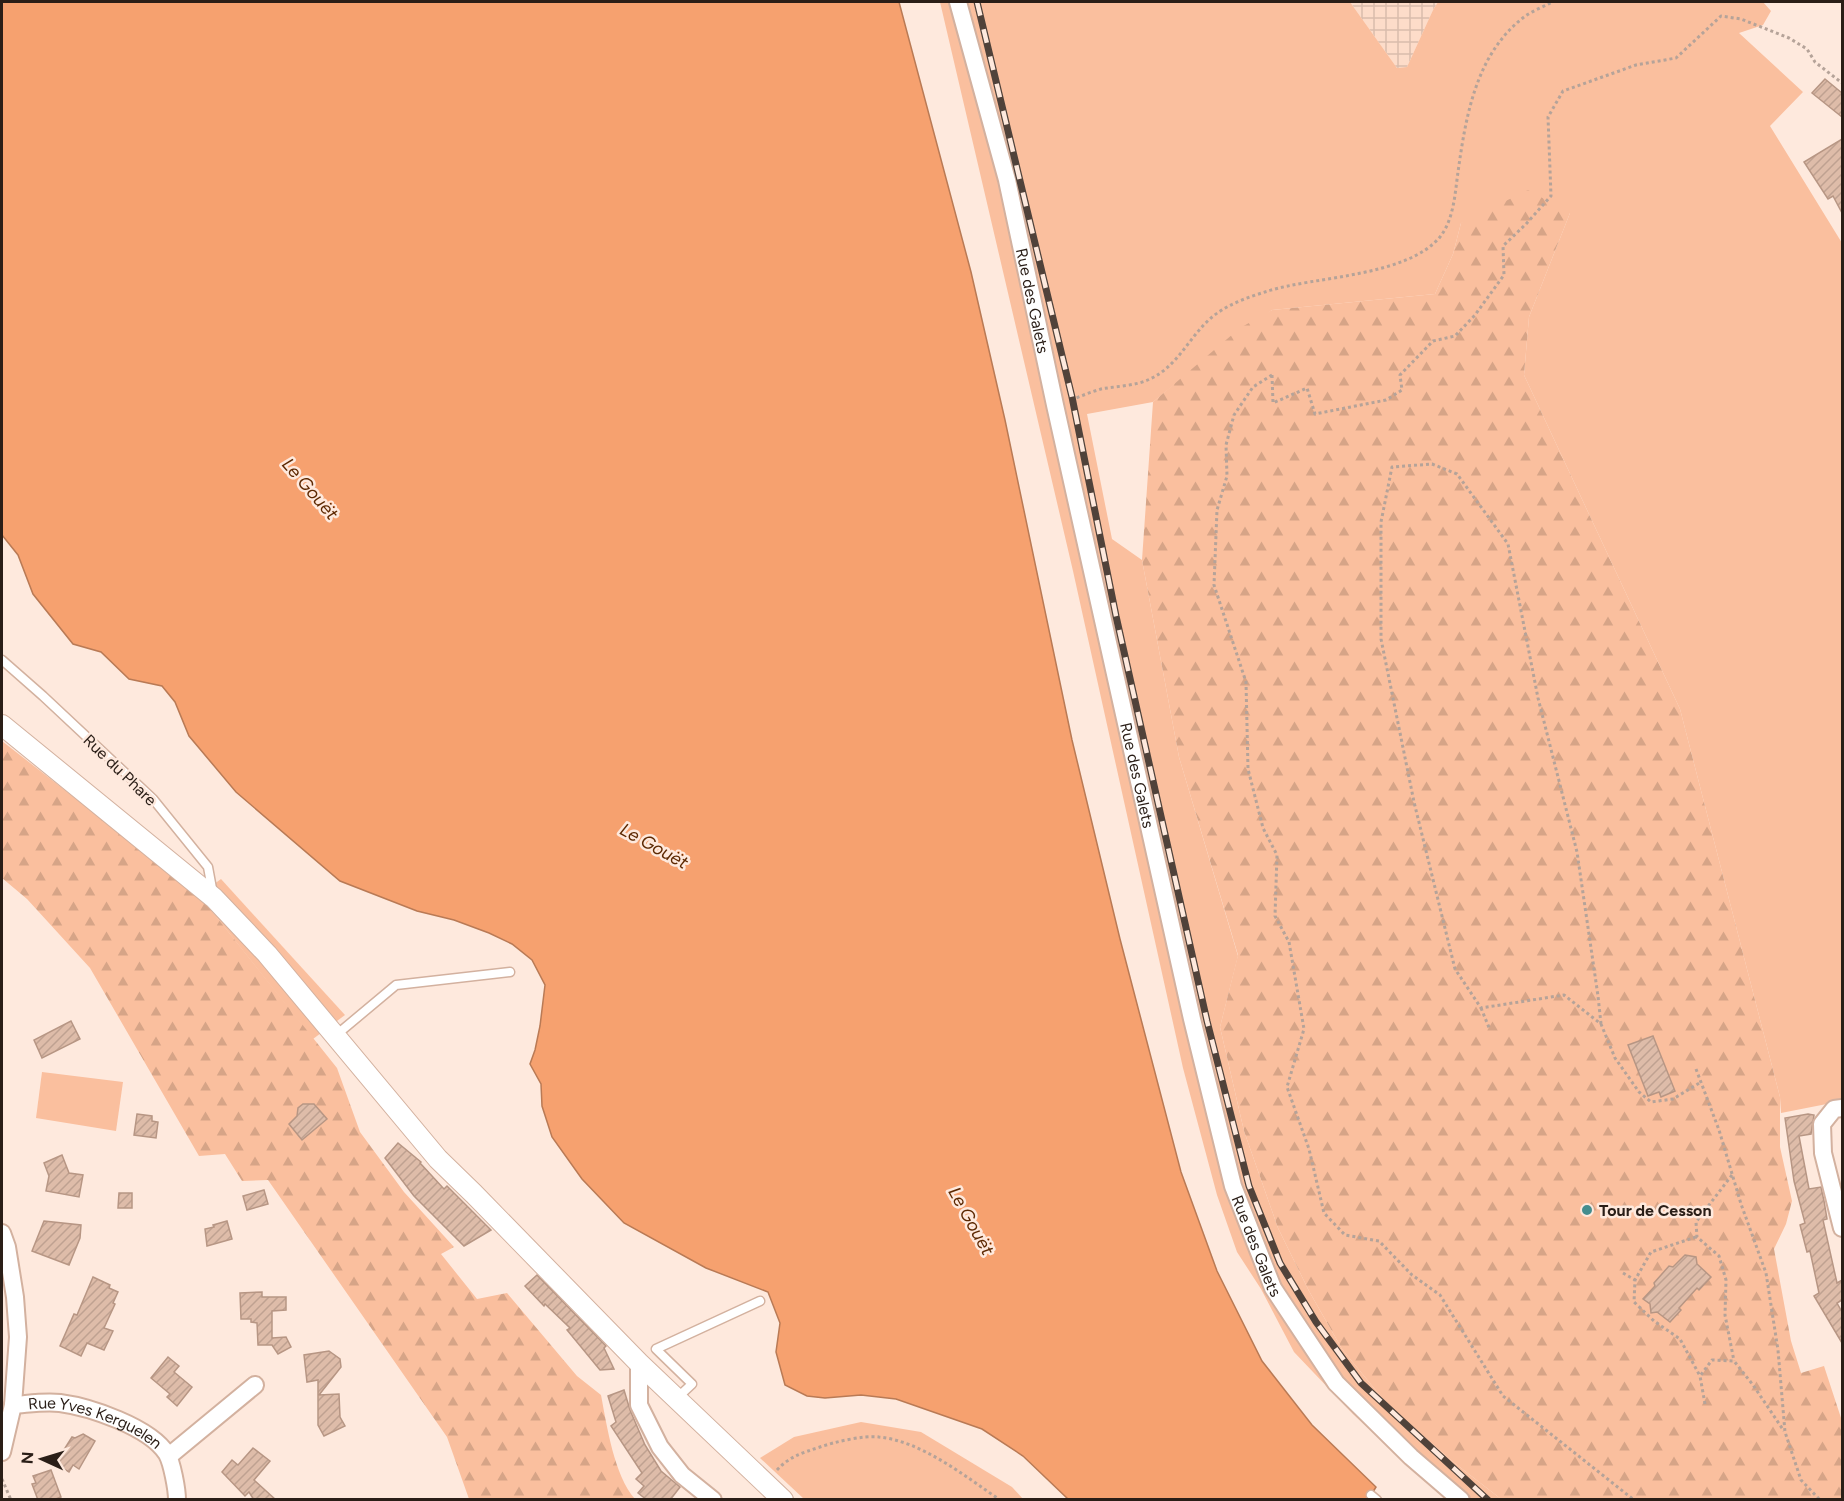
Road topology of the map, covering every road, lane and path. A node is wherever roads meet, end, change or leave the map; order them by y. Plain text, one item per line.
1 (958, 2) edge
2 (1552, 2) edge
3 (1842, 84) edge
4 (1055, 405) junction
5 (2, 660) edge
6 (2, 725) edge
7 (214, 898) junction
8 (510, 972) dead end
9 (1481, 1008) junction
10 (1600, 1024) junction
11 (1490, 1030) dead end
12 (335, 1036) junction
13 (1696, 1069) dead end
14 (1701, 1083) junction
15 (1842, 1108) edge
16 (1732, 1175) junction
17 (1842, 1228) edge
18 (2, 1233) edge
19 (1697, 1237) junction
20 (1623, 1273) dead end
21 (1635, 1280) junction
22 (760, 1301) dead end
23 (1734, 1361) junction
24 (639, 1364) junction
25 (1700, 1376) junction
26 (255, 1385) dead end
27 (676, 1399) junction
28 (1705, 1404) dead end
29 (13, 1405) junction
30 (1785, 1432) junction
31 (2, 1452) edge
32 (169, 1456) junction
33 (2, 1479) edge
34 (765, 1483) junction
35 (11, 1500) edge
36 (177, 1500) edge
37 (712, 1500) edge
38 (783, 1500) edge
39 (1000, 1500) edge
40 (1461, 1500) edge
41 (1635, 1500) edge
42 (1820, 1500) edge

1 - 4 street, Rue des Galets
2 - 4 path
3 - 41 path
4 - 40 street, Rue des Galets
5 - 7 lane, Rue du Phare
6 - 7 street
7 - 12 street
8 - 12 lane
9 - 10 path
9 - 10 path
9 - 11 path
10 - 14 path
12 - 24 street
13 - 14 path
14 - 16 path
15 - 17 street
16 - 19 path
16 - 30 path
18 - 29 street
19 - 21 path
19 - 23 path
20 - 21 path
21 - 25 path
22 - 27 lane
23 - 25 path
23 - 30 path
24 - 27 street
24 - 37 street
25 - 28 path
26 - 32 street, Rue Yves Kerguelen
27 - 34 street
29 - 31 street
29 - 32 street, Rue Yves Kerguelen
30 - 42 path
32 - 36 street, Rue Yves Kerguelen
33 - 35 path
34 - 38 street
34 - 39 path

